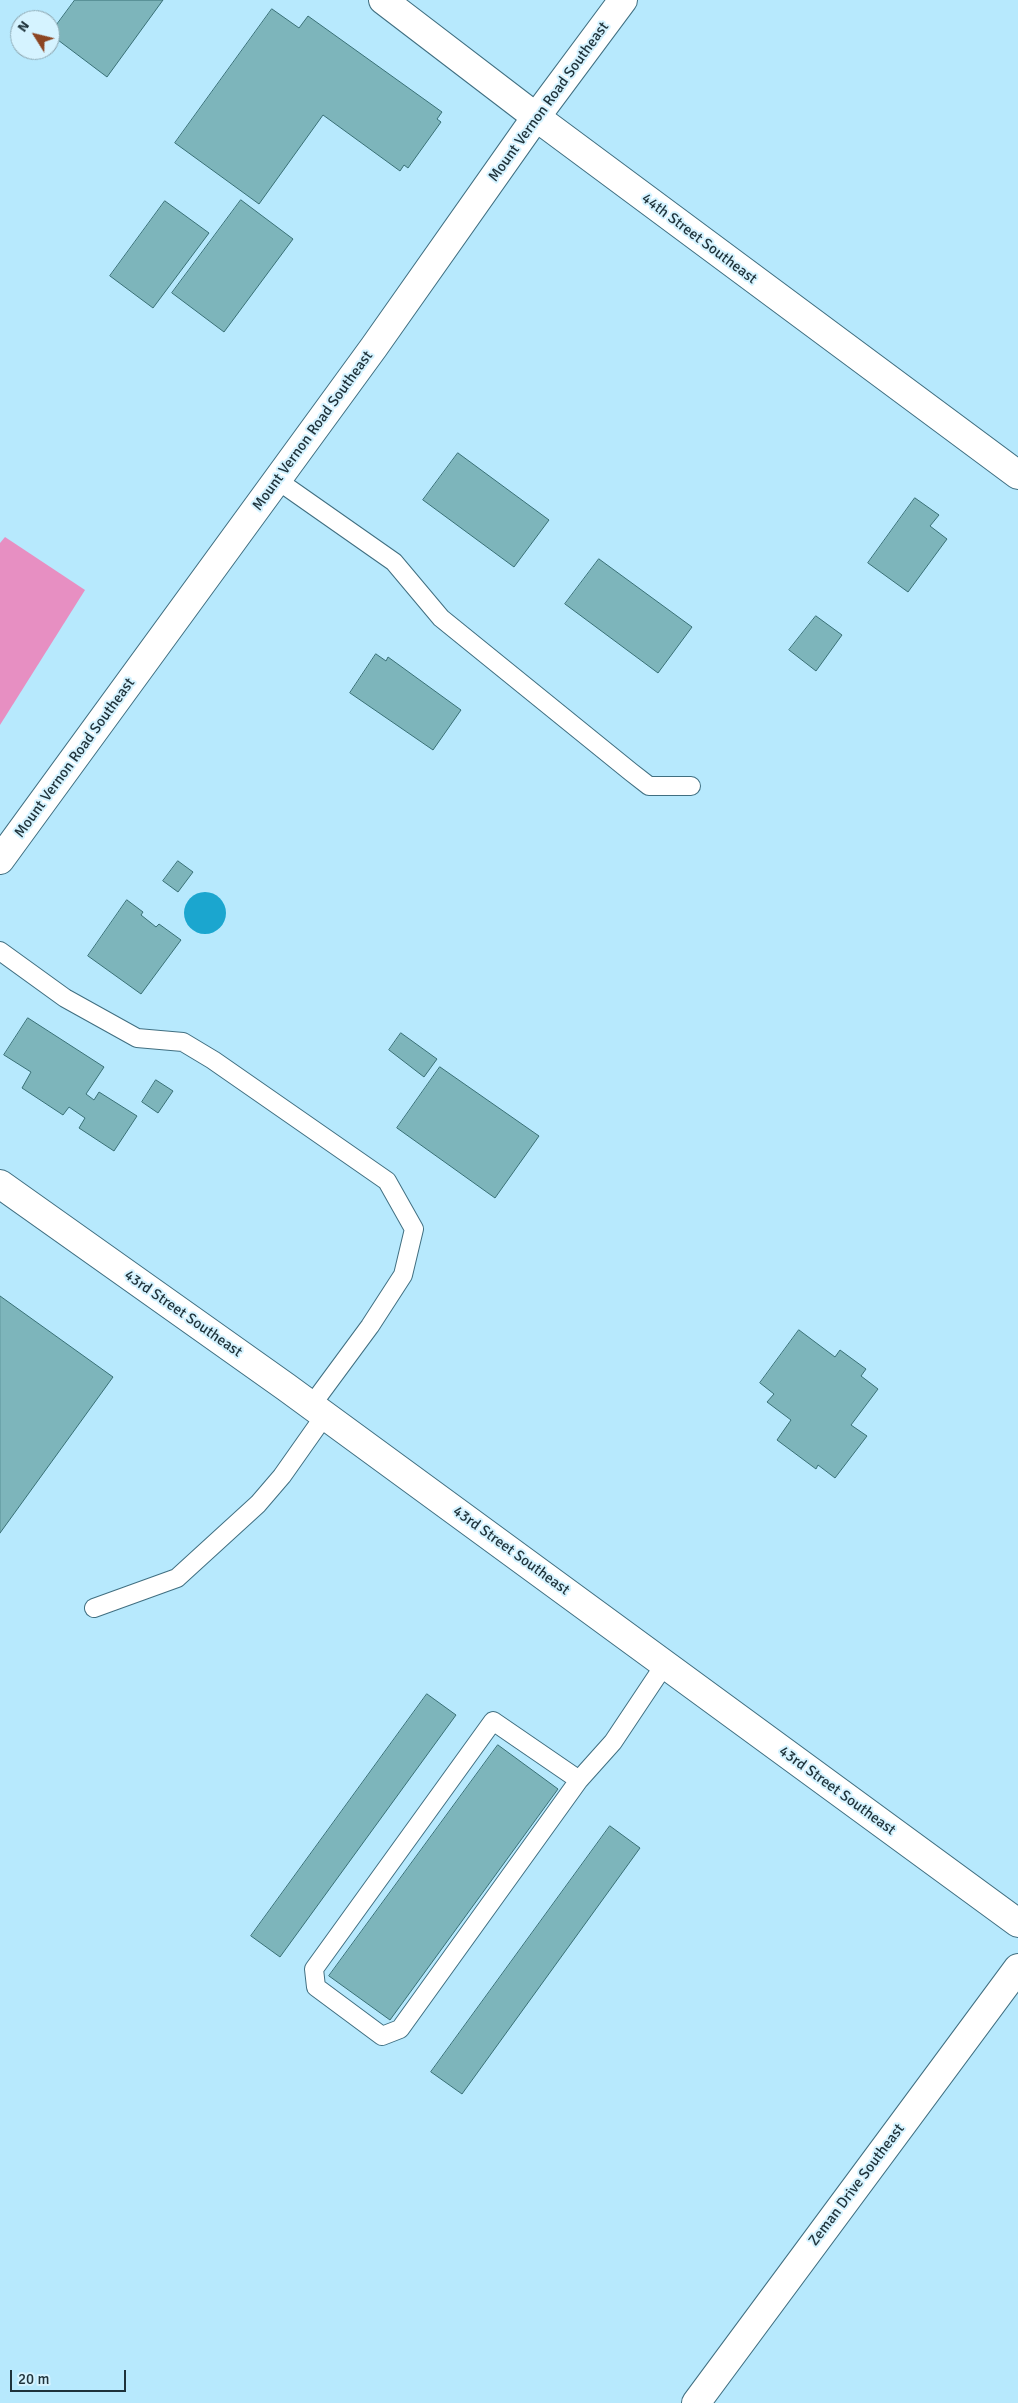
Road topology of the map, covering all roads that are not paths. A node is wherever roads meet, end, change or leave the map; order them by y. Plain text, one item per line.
1 (623, 0) edge
2 (397, 4) edge
3 (536, 117) junction
4 (1018, 475) edge
5 (277, 480) junction
6 (691, 786) dead end
7 (0, 860) edge
8 (0, 951) edge
9 (0, 1184) edge
10 (318, 1410) junction
11 (94, 1608) dead end
12 (665, 1664) junction
13 (579, 1780) junction
14 (1018, 1923) edge
15 (1018, 1968) edge
16 (696, 2403) edge

1 - 3 street, Mount Vernon Road Southeast
2 - 3 street, 44th Street Southeast
3 - 4 street, 44th Street Southeast
3 - 5 street, Mount Vernon Road Southeast
5 - 6 lane
5 - 7 street, Mount Vernon Road Southeast
8 - 10 lane
9 - 10 street, 43rd Street Southeast
10 - 11 lane
10 - 12 street, 43rd Street Southeast
12 - 13 lane
12 - 14 street, 43rd Street Southeast
13 - 13 lane
15 - 16 street, Zeman Drive Southeast

